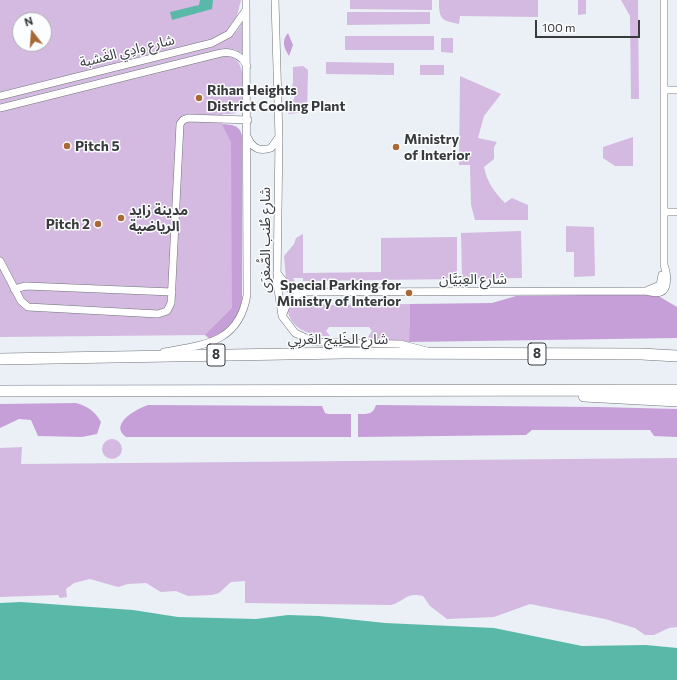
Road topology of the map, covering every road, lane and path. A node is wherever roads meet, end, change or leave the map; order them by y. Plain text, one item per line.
1 (246, 0) edge
2 (275, 0) edge
3 (664, 0) edge
4 (247, 10) junction
5 (247, 66) junction
6 (664, 90) junction
7 (677, 90) edge
8 (0, 96) edge
9 (0, 108) edge
10 (248, 120) junction
11 (247, 136) junction
12 (278, 138) junction
13 (664, 212) junction
14 (677, 212) edge
15 (0, 261) edge
16 (277, 273) junction
17 (14, 289) junction
18 (172, 292) junction
19 (302, 292) junction
20 (282, 316) junction
21 (677, 348) edge
22 (432, 354) junction
23 (641, 354) junction
24 (141, 356) junction
25 (677, 356) edge
26 (0, 359) edge
27 (560, 390) junction
28 (677, 390) edge
29 (0, 391) edge
30 (677, 401) edge

1 - 4 street, شارع طُنب الصُّغرَى
2 - 12 street, شارع طُنب الصُّغرَى
3 - 6 street, شارع العِبَيَّان
4 - 5 street, شارع طُنب الصُّغرَى
4 - 8 street, شارع وادِي الغَشبة
5 - 9 street, شارع وادِي الغَشبة
5 - 10 street, شارع طُنب الصُّغرَى
6 - 7 street
6 - 13 street, شارع العِبَيَّان
10 - 11 street, شارع طُنب الصُّغرَى
10 - 18 street
11 - 12 street
11 - 24 street, شارع طُنب الصُّغرَى
12 - 16 street, شارع طُنب الصُّغرَى
13 - 14 street
13 - 19 street, شارع العِبَيَّان
15 - 17 street
16 - 19 street, شارع العِبَيَّان
16 - 20 street, شارع طُنب الصُّغرَى
17 - 18 street
17 - 18 street
19 - 20 street
20 - 22 street, شارع طُنب الصُّغرَى
21 - 23 highway
22 - 23 highway, شارع الخَلِيج العَربِي / 8
22 - 24 highway, شارع الخَلِيج العَربِي / 8
23 - 25 highway, شارع الخَلِيج العَربِي / 8
24 - 26 highway, شارع الخَلِيج العَربِي / 8
27 - 28 highway
27 - 29 highway
27 - 30 highway

